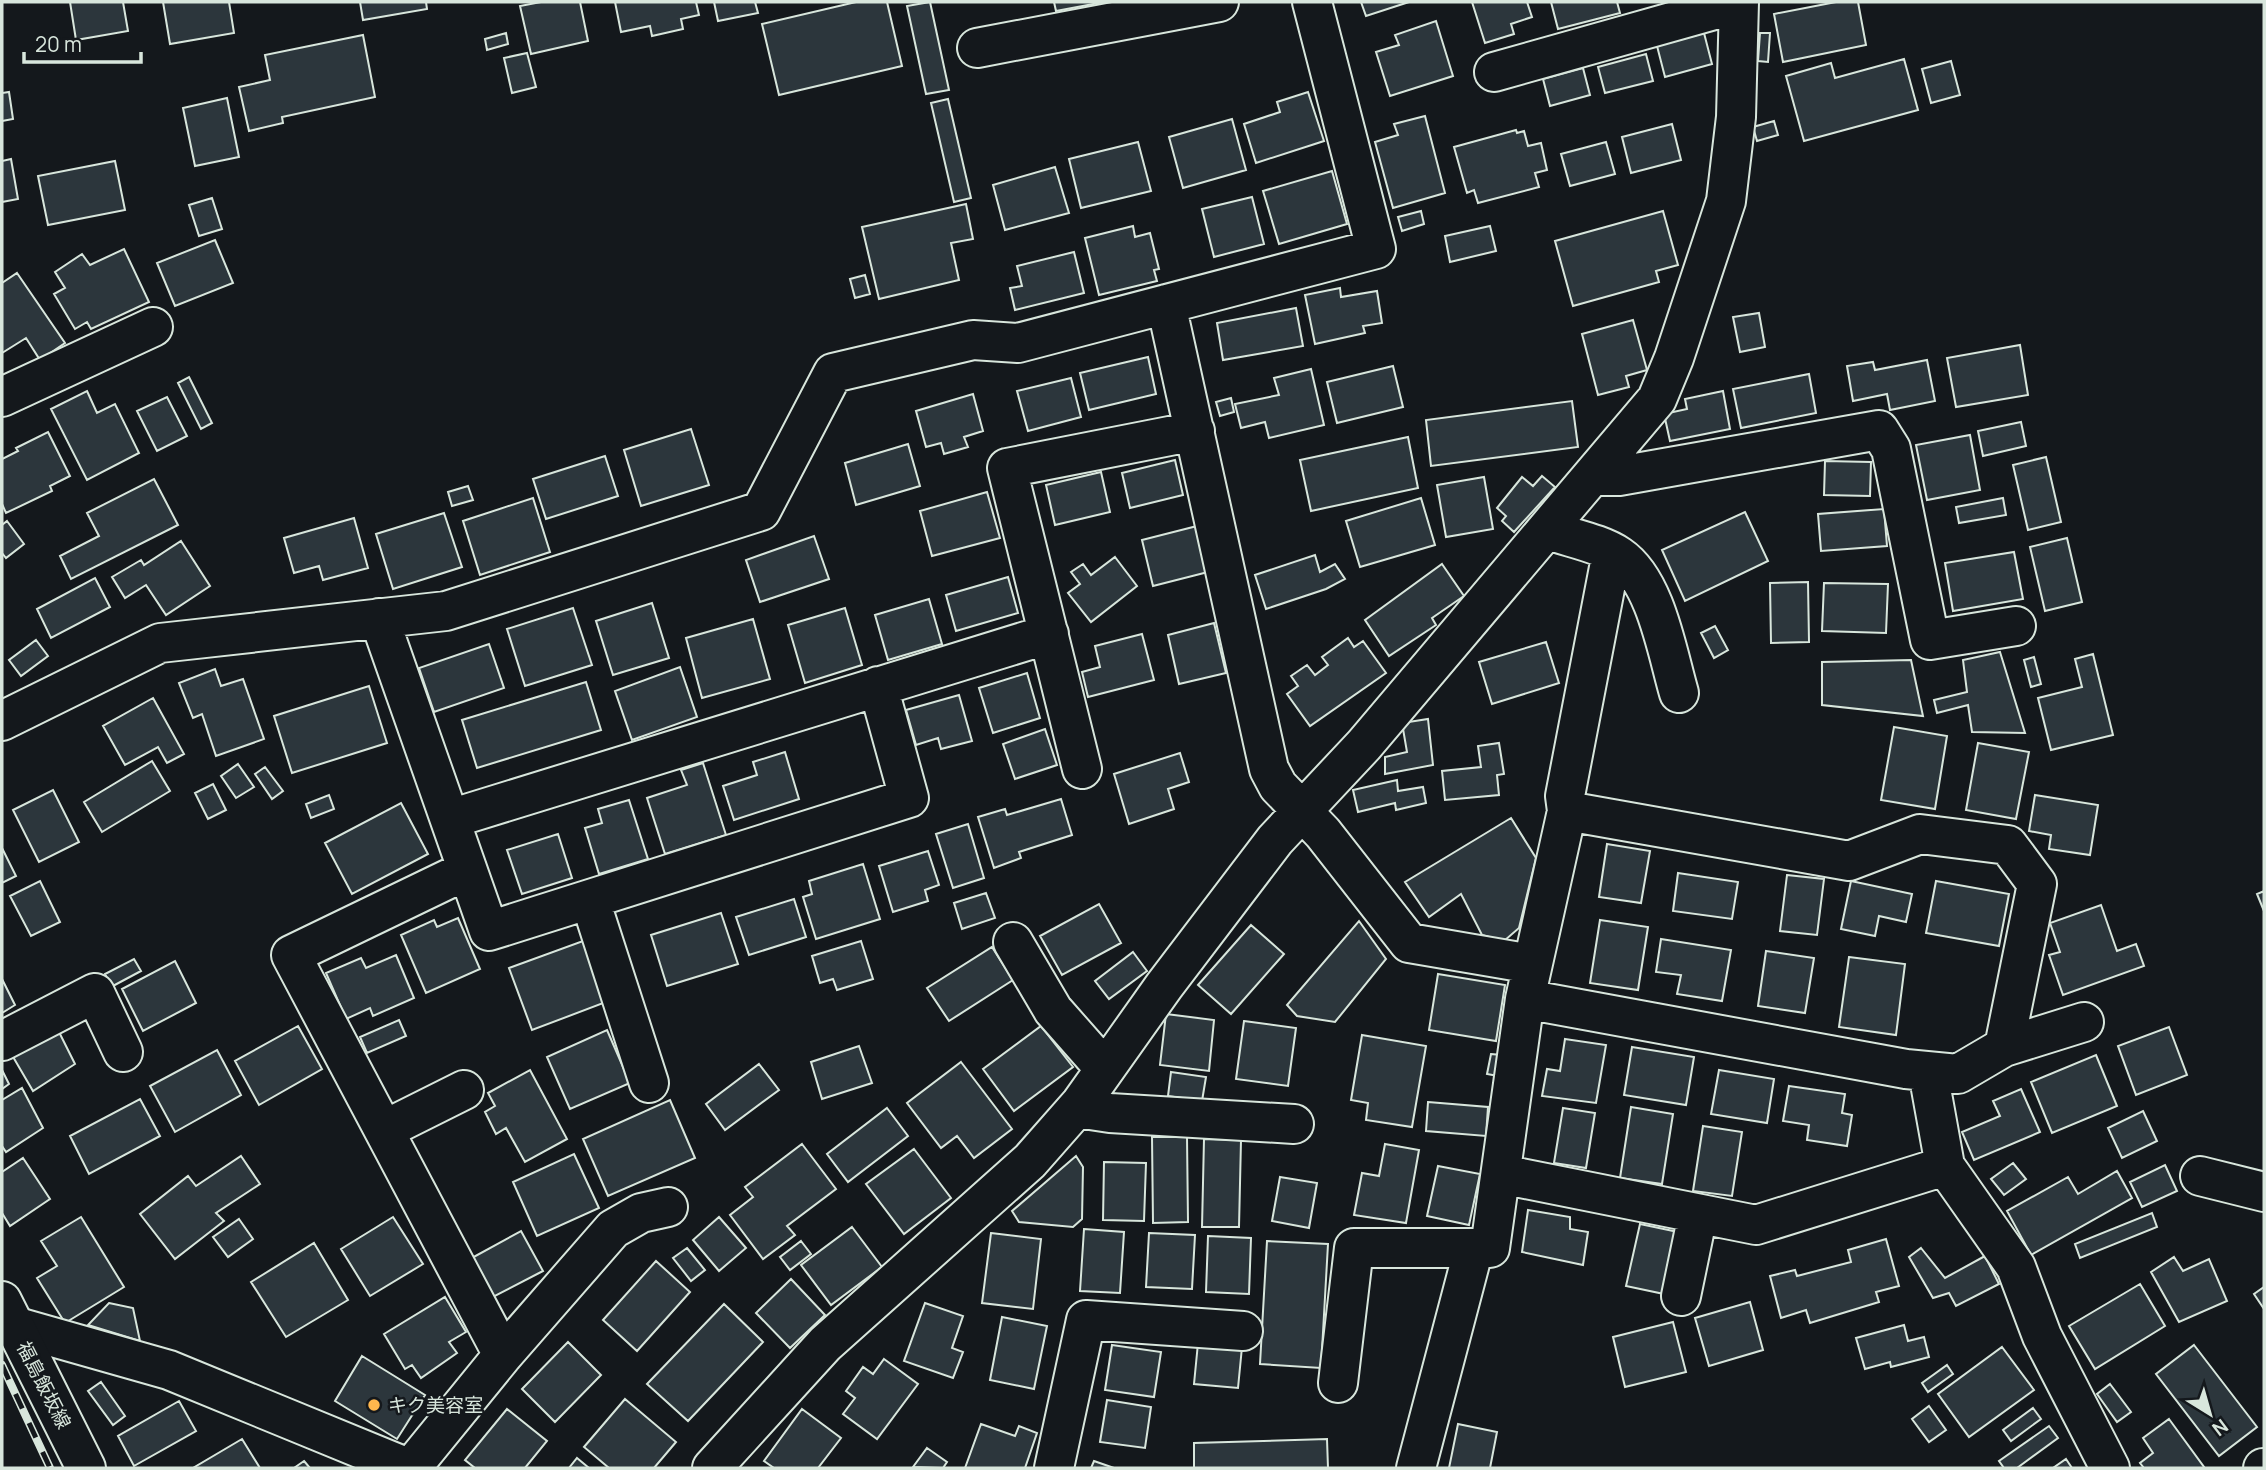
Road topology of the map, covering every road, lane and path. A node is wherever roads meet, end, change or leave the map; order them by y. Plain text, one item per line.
1 (1219, 2) edge
2 (1312, 2) edge
3 (1739, 2) edge
4 (977, 48) dead end
5 (1494, 72) dead end
6 (1166, 304) junction
7 (153, 327) dead end
8 (2, 397) edge
9 (1195, 431) junction
10 (1593, 476) junction
11 (1548, 530) junction
12 (1612, 552) junction
13 (379, 618) junction
14 (2016, 626) dead end
15 (1049, 634) junction
16 (878, 686) junction
17 (1679, 693) dead end
18 (2, 720) edge
19 (1082, 769) dead end
20 (1567, 811) junction
21 (1300, 813) junction
22 (450, 819) junction
23 (467, 870) junction
24 (590, 900) junction
25 (1013, 942) dead end
26 (1529, 981) junction
27 (2084, 1022) dead end
28 (2, 1041) edge
29 (2004, 1047) junction
30 (124, 1052) dead end
31 (1105, 1069) junction
32 (1928, 1072) junction
33 (649, 1083) dead end
34 (464, 1090) dead end
35 (1077, 1108) junction
36 (1294, 1124) dead end
37 (384, 1130) junction
38 (1945, 1166) junction
39 (1501, 1174) junction
40 (2200, 1176) dead end
41 (2264, 1192) edge
42 (668, 1207) dead end
43 (1698, 1214) junction
44 (1474, 1248) junction
45 (1681, 1296) dead end
46 (8, 1313) edge
47 (1243, 1331) dead end
48 (503, 1354) junction
49 (1338, 1383) dead end
50 (86, 1468) edge
51 (410, 1468) edge
52 (712, 1468) edge
53 (1054, 1468) edge
54 (1416, 1468) edge
55 (2110, 1468) edge

1 - 4 street
2 - 6 street
3 - 5 street
3 - 10 street
6 - 9 street
6 - 13 street
7 - 8 street
9 - 15 street
9 - 21 street
10 - 11 street
10 - 14 street
11 - 12 street
11 - 21 street
12 - 17 street
12 - 20 street
13 - 18 street
13 - 22 street
15 - 16 street
15 - 19 street
16 - 22 street
16 - 24 street
20 - 26 street
20 - 29 street
21 - 26 street
21 - 31 street
22 - 23 street
23 - 24 street
23 - 37 street
24 - 33 street
25 - 31 street
26 - 32 street
26 - 39 street
27 - 29 street
28 - 30 street
29 - 32 street
31 - 35 street
32 - 38 street
34 - 37 street
35 - 36 street
35 - 52 street
37 - 48 street
38 - 43 street
38 - 55 street
39 - 43 street
39 - 44 street
40 - 41 street
42 - 48 street
43 - 45 street
44 - 49 street
44 - 54 street
46 - 50 street, 福島飯坂線
46 - 51 street
47 - 53 street
48 - 51 street

